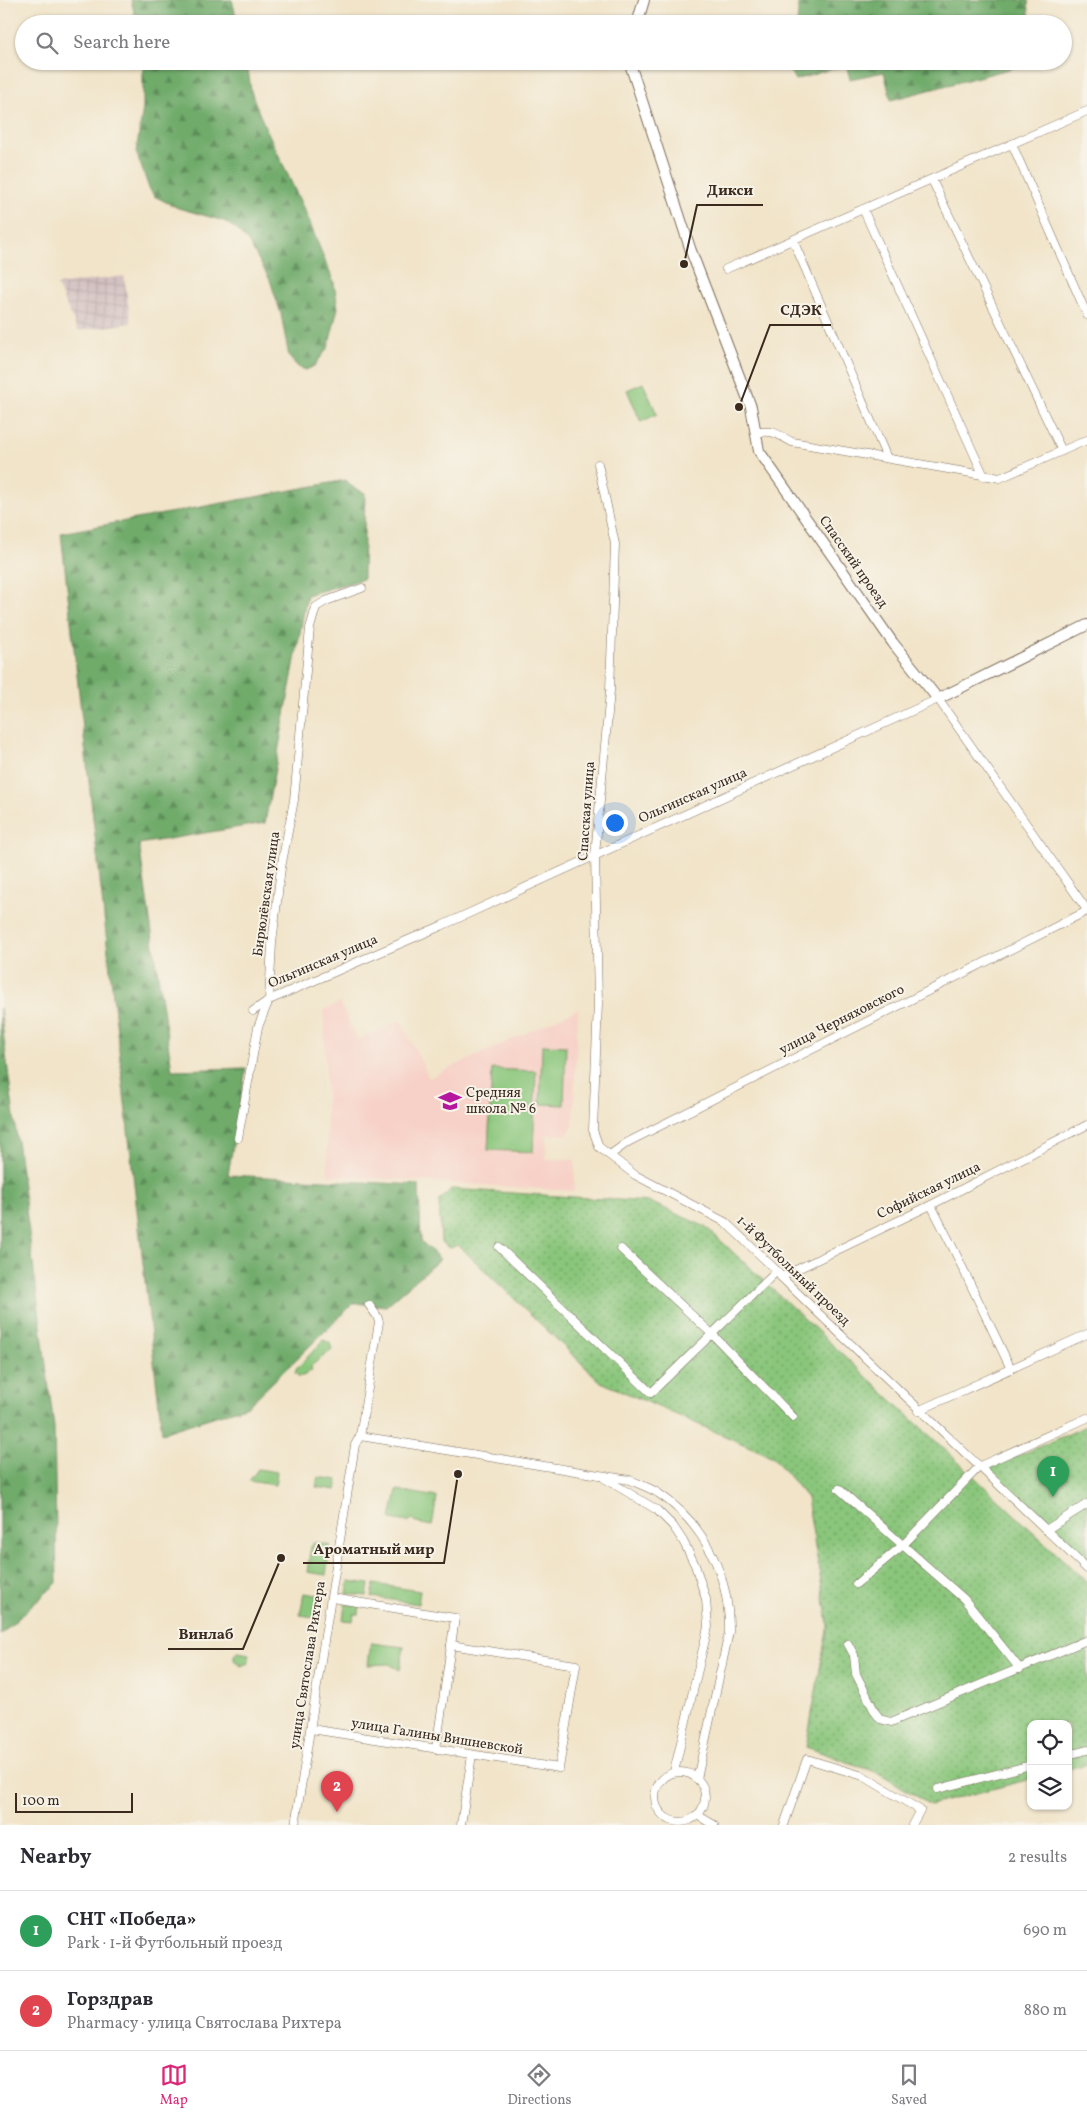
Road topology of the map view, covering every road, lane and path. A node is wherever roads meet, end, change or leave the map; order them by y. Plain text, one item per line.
1 (644, 0) edge
2 (640, 15) edge
3 (632, 70) edge
4 (1085, 112) edge
5 (1087, 121) edge
6 (1012, 144) junction
7 (932, 180) junction
8 (863, 209) junction
9 (793, 240) junction
10 (726, 269) dead end
11 (1087, 315) edge
12 (756, 433) junction
13 (1087, 440) edge
14 (1062, 451) junction
15 (887, 458) junction
16 (598, 464) dead end
17 (984, 476) junction
18 (362, 588) dead end
19 (1087, 625) edge
20 (938, 699) junction
21 (595, 855) junction
22 (1087, 910) edge
23 (269, 1000) junction
24 (253, 1011) dead end
25 (1087, 1125) edge
26 (238, 1138) dead end
27 (610, 1155) junction
28 (931, 1205) junction
29 (499, 1248) dead end
30 (621, 1249) dead end
31 (779, 1274) junction
32 (369, 1305) dead end
33 (712, 1334) junction
34 (1087, 1334) edge
35 (1010, 1369) junction
36 (918, 1410) junction
37 (793, 1417) dead end
38 (1087, 1418) edge
39 (360, 1436) junction
40 (980, 1466) junction
41 (598, 1475) junction
42 (839, 1489) dead end
43 (1087, 1504) edge
44 (1046, 1530) junction
45 (903, 1545) junction
46 (1087, 1568) edge
47 (856, 1584) dead end
48 (332, 1598) junction
49 (1087, 1640) edge
50 (848, 1644) dead end
51 (451, 1645) junction
52 (1020, 1669) junction
53 (311, 1729) junction
54 (436, 1749) junction
55 (1087, 1750) edge
56 (1072, 1753) edge
57 (472, 1755) junction
58 (1027, 1765) edge
59 (674, 1772) junction
60 (697, 1779) junction
61 (938, 1789) dead end
62 (697, 1815) junction
63 (295, 1825) edge
64 (461, 1825) edge
65 (714, 1825) edge
66 (784, 1825) edge
67 (912, 1825) edge

1 - 2 street
3 - 12 street, Спасский проезд
4 - 5 street
4 - 6 street
6 - 7 street
6 - 11 street
7 - 8 street
7 - 14 street
8 - 9 street
8 - 17 street
9 - 10 street
9 - 15 street
12 - 15 street
12 - 20 street, Спасский проезд
13 - 14 street
14 - 17 street
15 - 17 street
16 - 21 street, Спасская улица
18 - 23 street, Бирюлёвская улица
19 - 20 street, Ольгинская улица
20 - 21 street, Ольгинская улица
20 - 22 street, Спасский проезд
21 - 23 street, Ольгинская улица
21 - 27 street, Спасская улица
22 - 27 street, улица Черняховского
23 - 24 street, Ольгинская улица
23 - 26 street, Бирюлёвская улица
25 - 28 street, Софийская улица
27 - 31 street, 1-й Футбольный проезд
28 - 31 street, Софийская улица
28 - 35 street
29 - 33 street, Софийская улица
30 - 33 street
31 - 33 street, Софийская улица
31 - 36 street, 1-й Футбольный проезд
32 - 39 street, улица Святослава Рихтера
33 - 37 street
34 - 35 street
35 - 36 street
36 - 40 street, 1-й Футбольный проезд
38 - 40 street
39 - 41 street
39 - 48 street, улица Святослава Рихтера
40 - 44 street, 1-й Футбольный проезд
40 - 45 street
41 - 59 street
41 - 60 street
42 - 45 street
43 - 44 street
44 - 46 street, 1-й Футбольный проезд
45 - 47 street
45 - 52 street
48 - 51 street
48 - 53 street, улица Святослава Рихтера
49 - 52 street
50 - 52 street
51 - 54 street
51 - 57 street, улица Галины Вишневской
53 - 54 street, улица Галины Вишневской
53 - 63 street, улица Святослава Рихтера
54 - 57 street, улица Галины Вишневской
55 - 56 street
57 - 64 street
58 - 61 street
59 - 60 street
59 - 62 street
60 - 62 street
62 - 65 street
66 - 67 street

